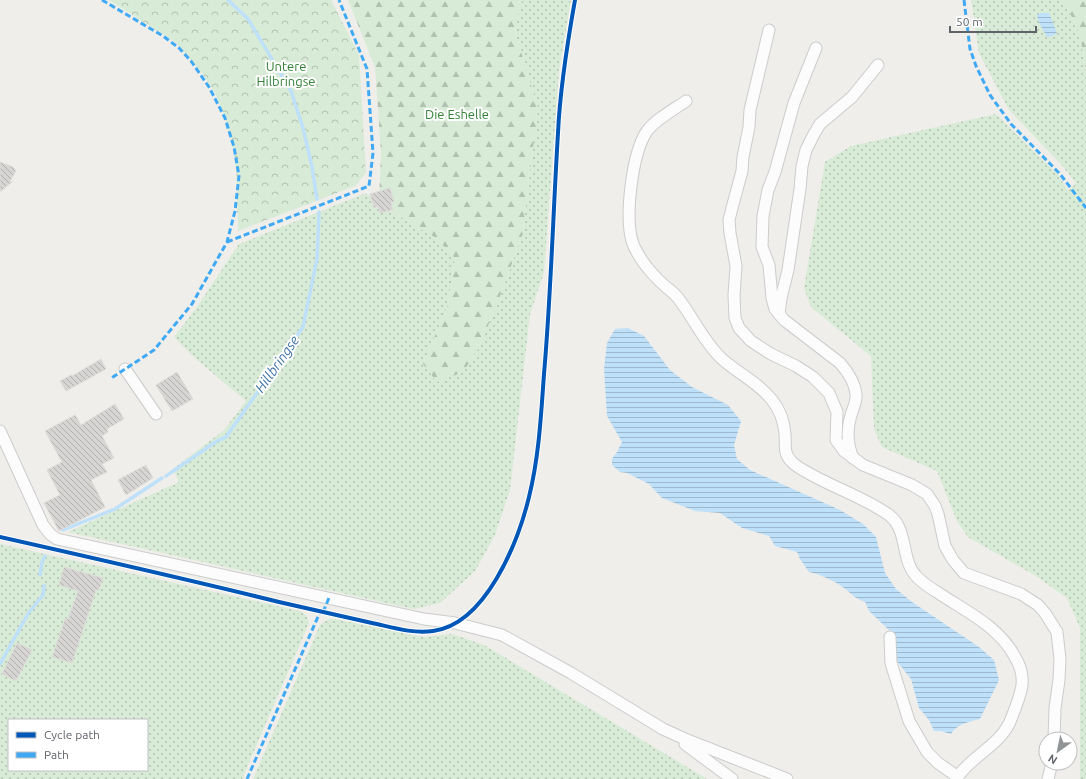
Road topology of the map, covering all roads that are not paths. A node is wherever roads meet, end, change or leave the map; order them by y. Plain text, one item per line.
1 (769, 30) dead end
2 (816, 48) dead end
3 (878, 65) dead end
4 (686, 101) dead end
5 (779, 314) junction
6 (125, 369) dead end
7 (156, 414) dead end
8 (0, 431) edge
9 (853, 458) junction
10 (890, 637) dead end
11 (663, 729) junction
12 (1054, 731) edge
13 (957, 778) edge
14 (732, 779) edge
15 (787, 779) edge

1 - 9 lane
2 - 5 lane
3 - 5 lane
4 - 13 lane
5 - 9 lane
6 - 7 lane
8 - 11 lane
9 - 12 lane
10 - 13 lane
11 - 14 lane
11 - 15 lane

